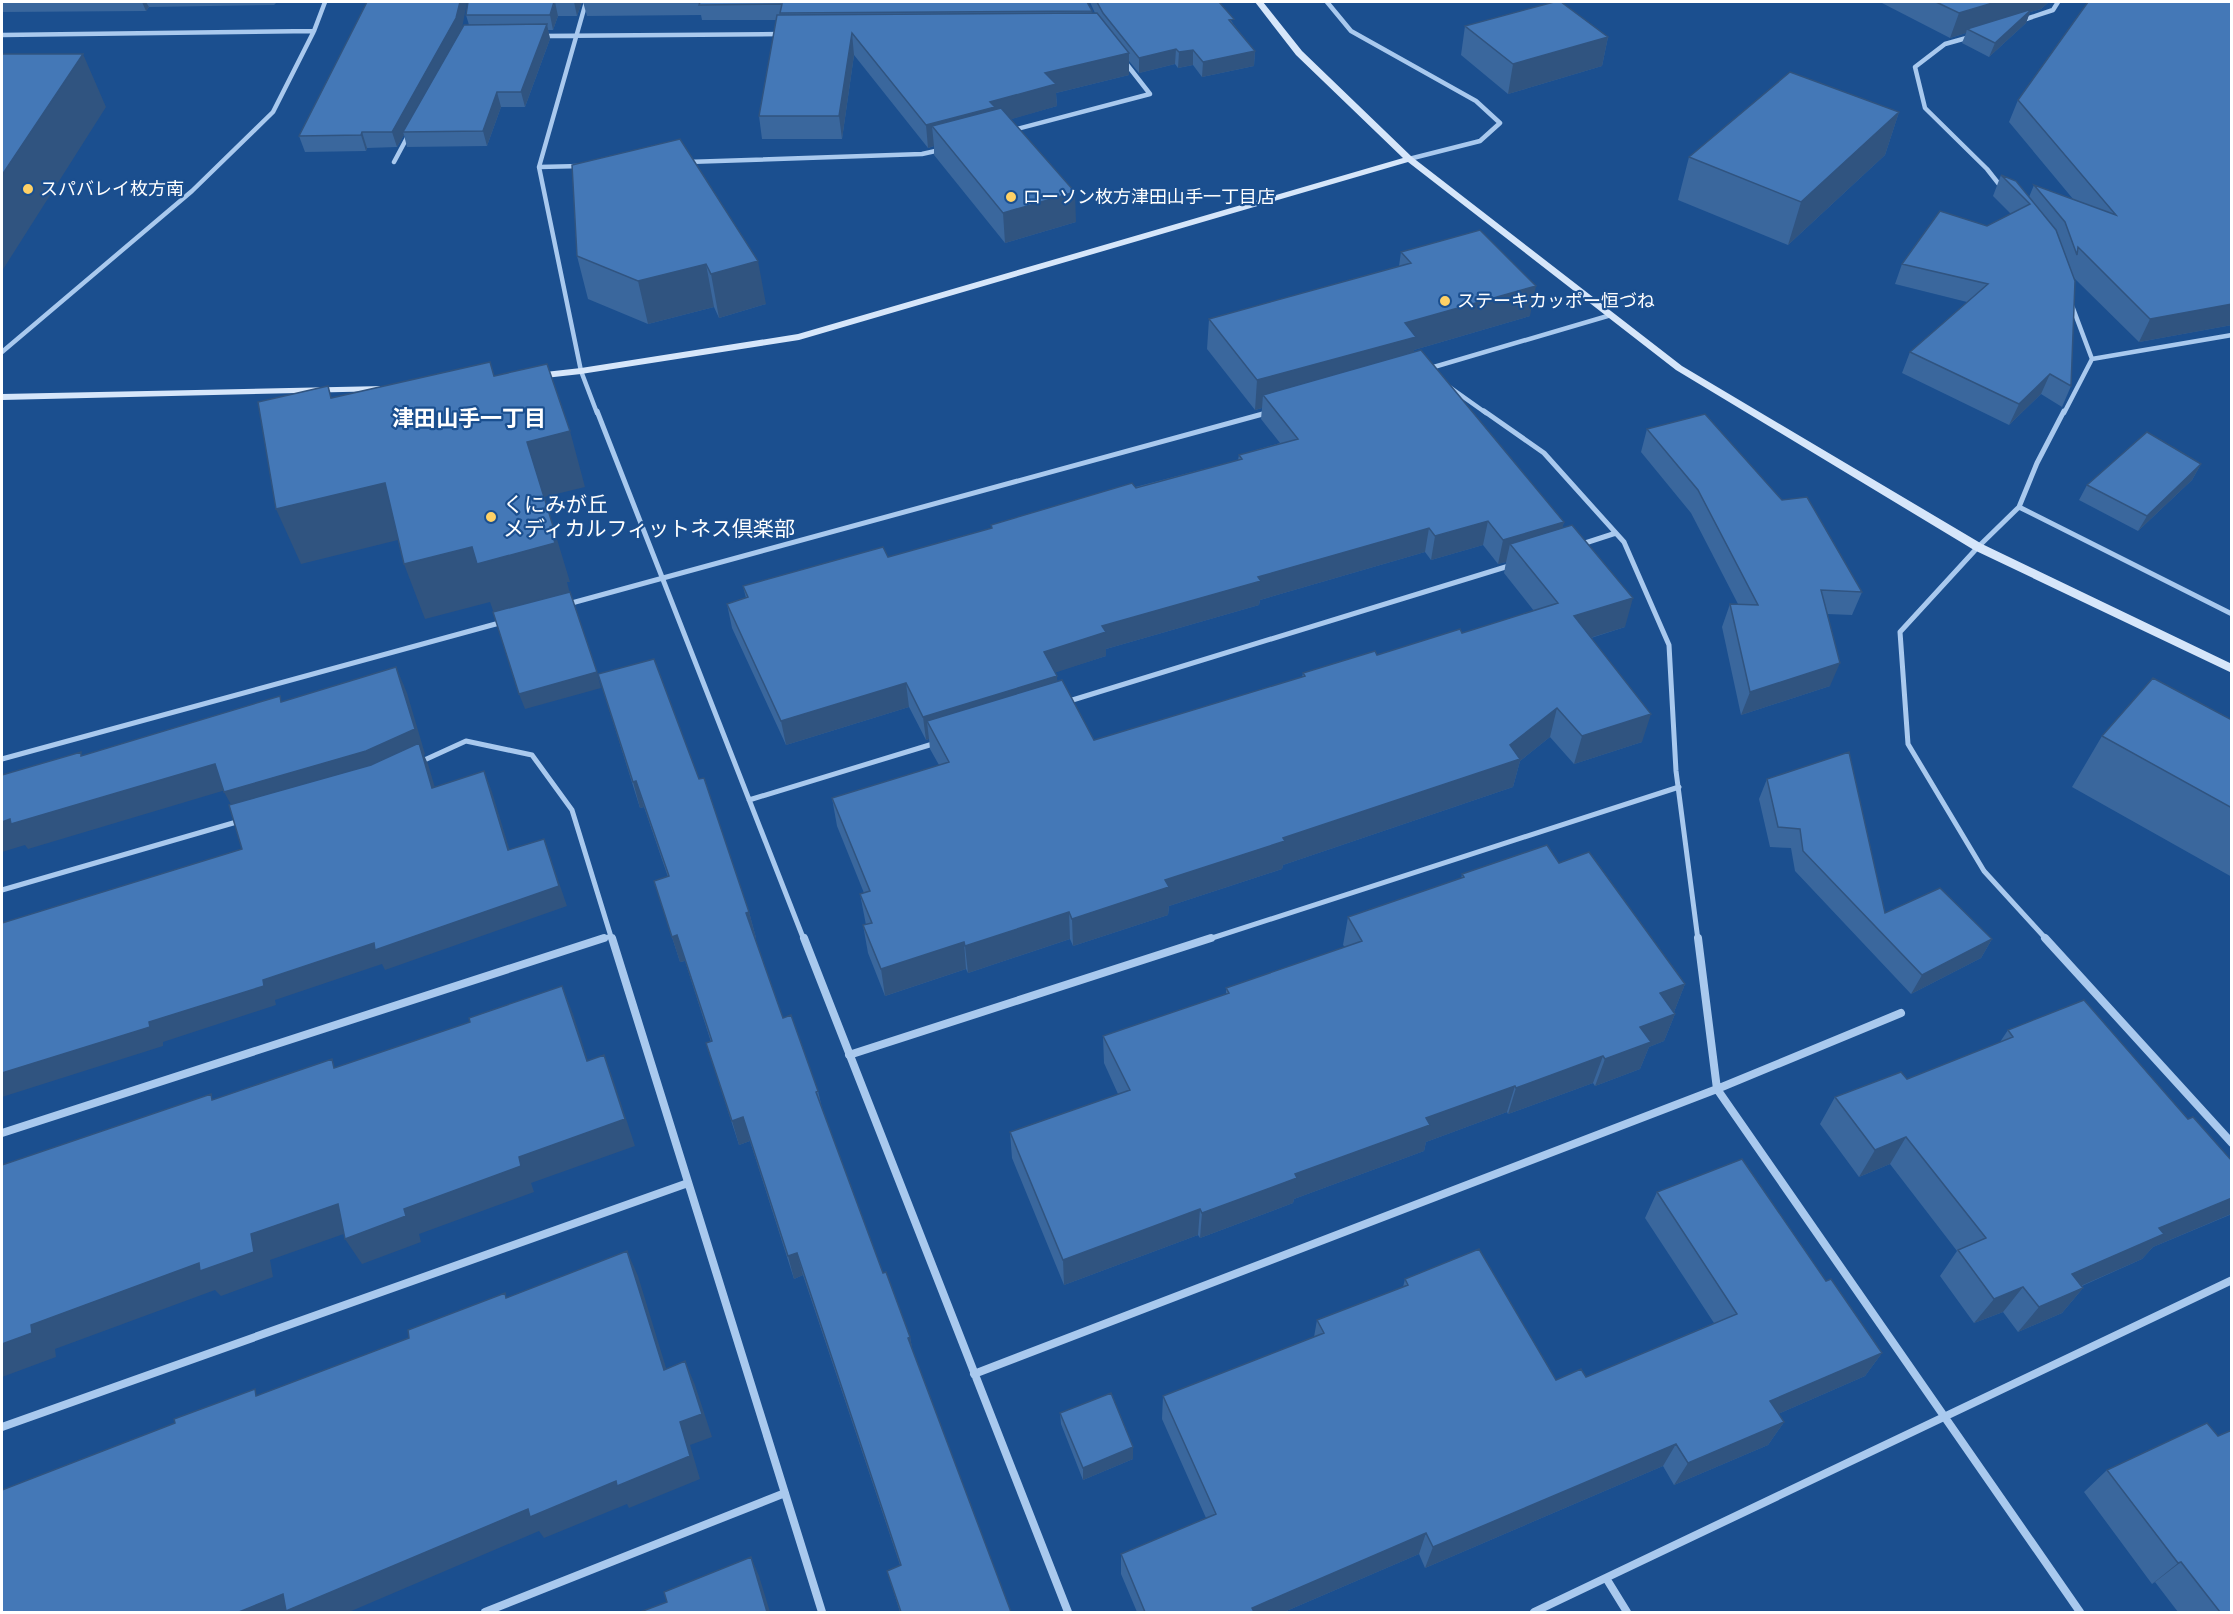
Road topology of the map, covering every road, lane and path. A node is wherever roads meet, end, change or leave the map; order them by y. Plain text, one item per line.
1 (325, 2) edge
2 (586, 2) edge
3 (1259, 2) edge
4 (1327, 2) edge
5 (2058, 2) edge
6 (2021, 21) edge
7 (314, 31) junction
8 (789, 34) edge
9 (1979, 34) edge
10 (2, 36) edge
11 (531, 36) edge
12 (574, 36) junction
13 (1121, 58) edge
14 (410, 133) edge
15 (1002, 133) edge
16 (945, 148) edge
17 (1409, 159) junction
18 (394, 162) dead end
19 (683, 162) edge
20 (587, 166) edge
21 (539, 167) junction
22 (2008, 195) edge
23 (2067, 292) edge
24 (1611, 315) junction
25 (2232, 335) edge
26 (2, 352) edge
27 (2092, 359) junction
28 (581, 371) junction
29 (1434, 376) edge
30 (526, 377) edge
31 (1443, 382) edge
32 (391, 388) edge
33 (2, 397) edge
34 (1274, 410) edge
35 (2019, 507) junction
36 (1616, 533) junction
37 (1978, 547) junction
38 (1570, 548) edge
39 (1525, 561) edge
40 (662, 578) junction
41 (560, 606) edge
42 (2232, 614) edge
43 (514, 618) edge
44 (2232, 669) edge
45 (1057, 705) edge
46 (943, 740) edge
47 (2, 759) edge
48 (412, 766) edge
49 (1679, 787) junction
50 (749, 800) junction
51 (253, 818) edge
52 (2, 890) edge
53 (611, 936) junction
54 (1901, 1013) dead end
55 (849, 1055) junction
56 (1716, 1089) junction
57 (2, 1133) edge
58 (2232, 1143) edge
59 (688, 1183) junction
60 (2232, 1280) edge
61 (974, 1374) junction
62 (1946, 1418) junction
63 (2, 1427) edge
64 (785, 1492) junction
65 (1606, 1578) junction
66 (484, 1612) edge
67 (822, 1612) edge
68 (1068, 1612) edge
69 (1534, 1612) edge
70 (1627, 1612) edge
71 (2080, 1612) edge

1 - 7 street
2 - 12 street
3 - 17 street
4 - 17 street
5 - 6 street
7 - 10 street
7 - 26 street
8 - 12 street
9 - 22 street
11 - 12 street
12 - 21 street
13 - 15 street
14 - 18 street
16 - 19 street
17 - 24 street
17 - 28 street
20 - 21 street
21 - 28 street
23 - 27 street
24 - 29 street
24 - 37 street
25 - 27 street
27 - 35 street
28 - 30 street
28 - 40 street
31 - 36 street
32 - 33 street
34 - 40 street
35 - 37 street
35 - 42 street
36 - 38 street
36 - 49 street
37 - 44 street
37 - 58 street
39 - 45 street
40 - 41 street
40 - 50 street
43 - 47 street
46 - 50 street
48 - 53 street
49 - 55 street
49 - 56 street
50 - 55 street
51 - 52 street
53 - 57 street
53 - 59 street
54 - 56 street
55 - 61 street
56 - 61 street
56 - 62 street
59 - 63 street
59 - 64 street
60 - 62 street
61 - 68 street
62 - 65 street
62 - 71 street
64 - 66 street
64 - 67 street
65 - 69 street
65 - 70 street

